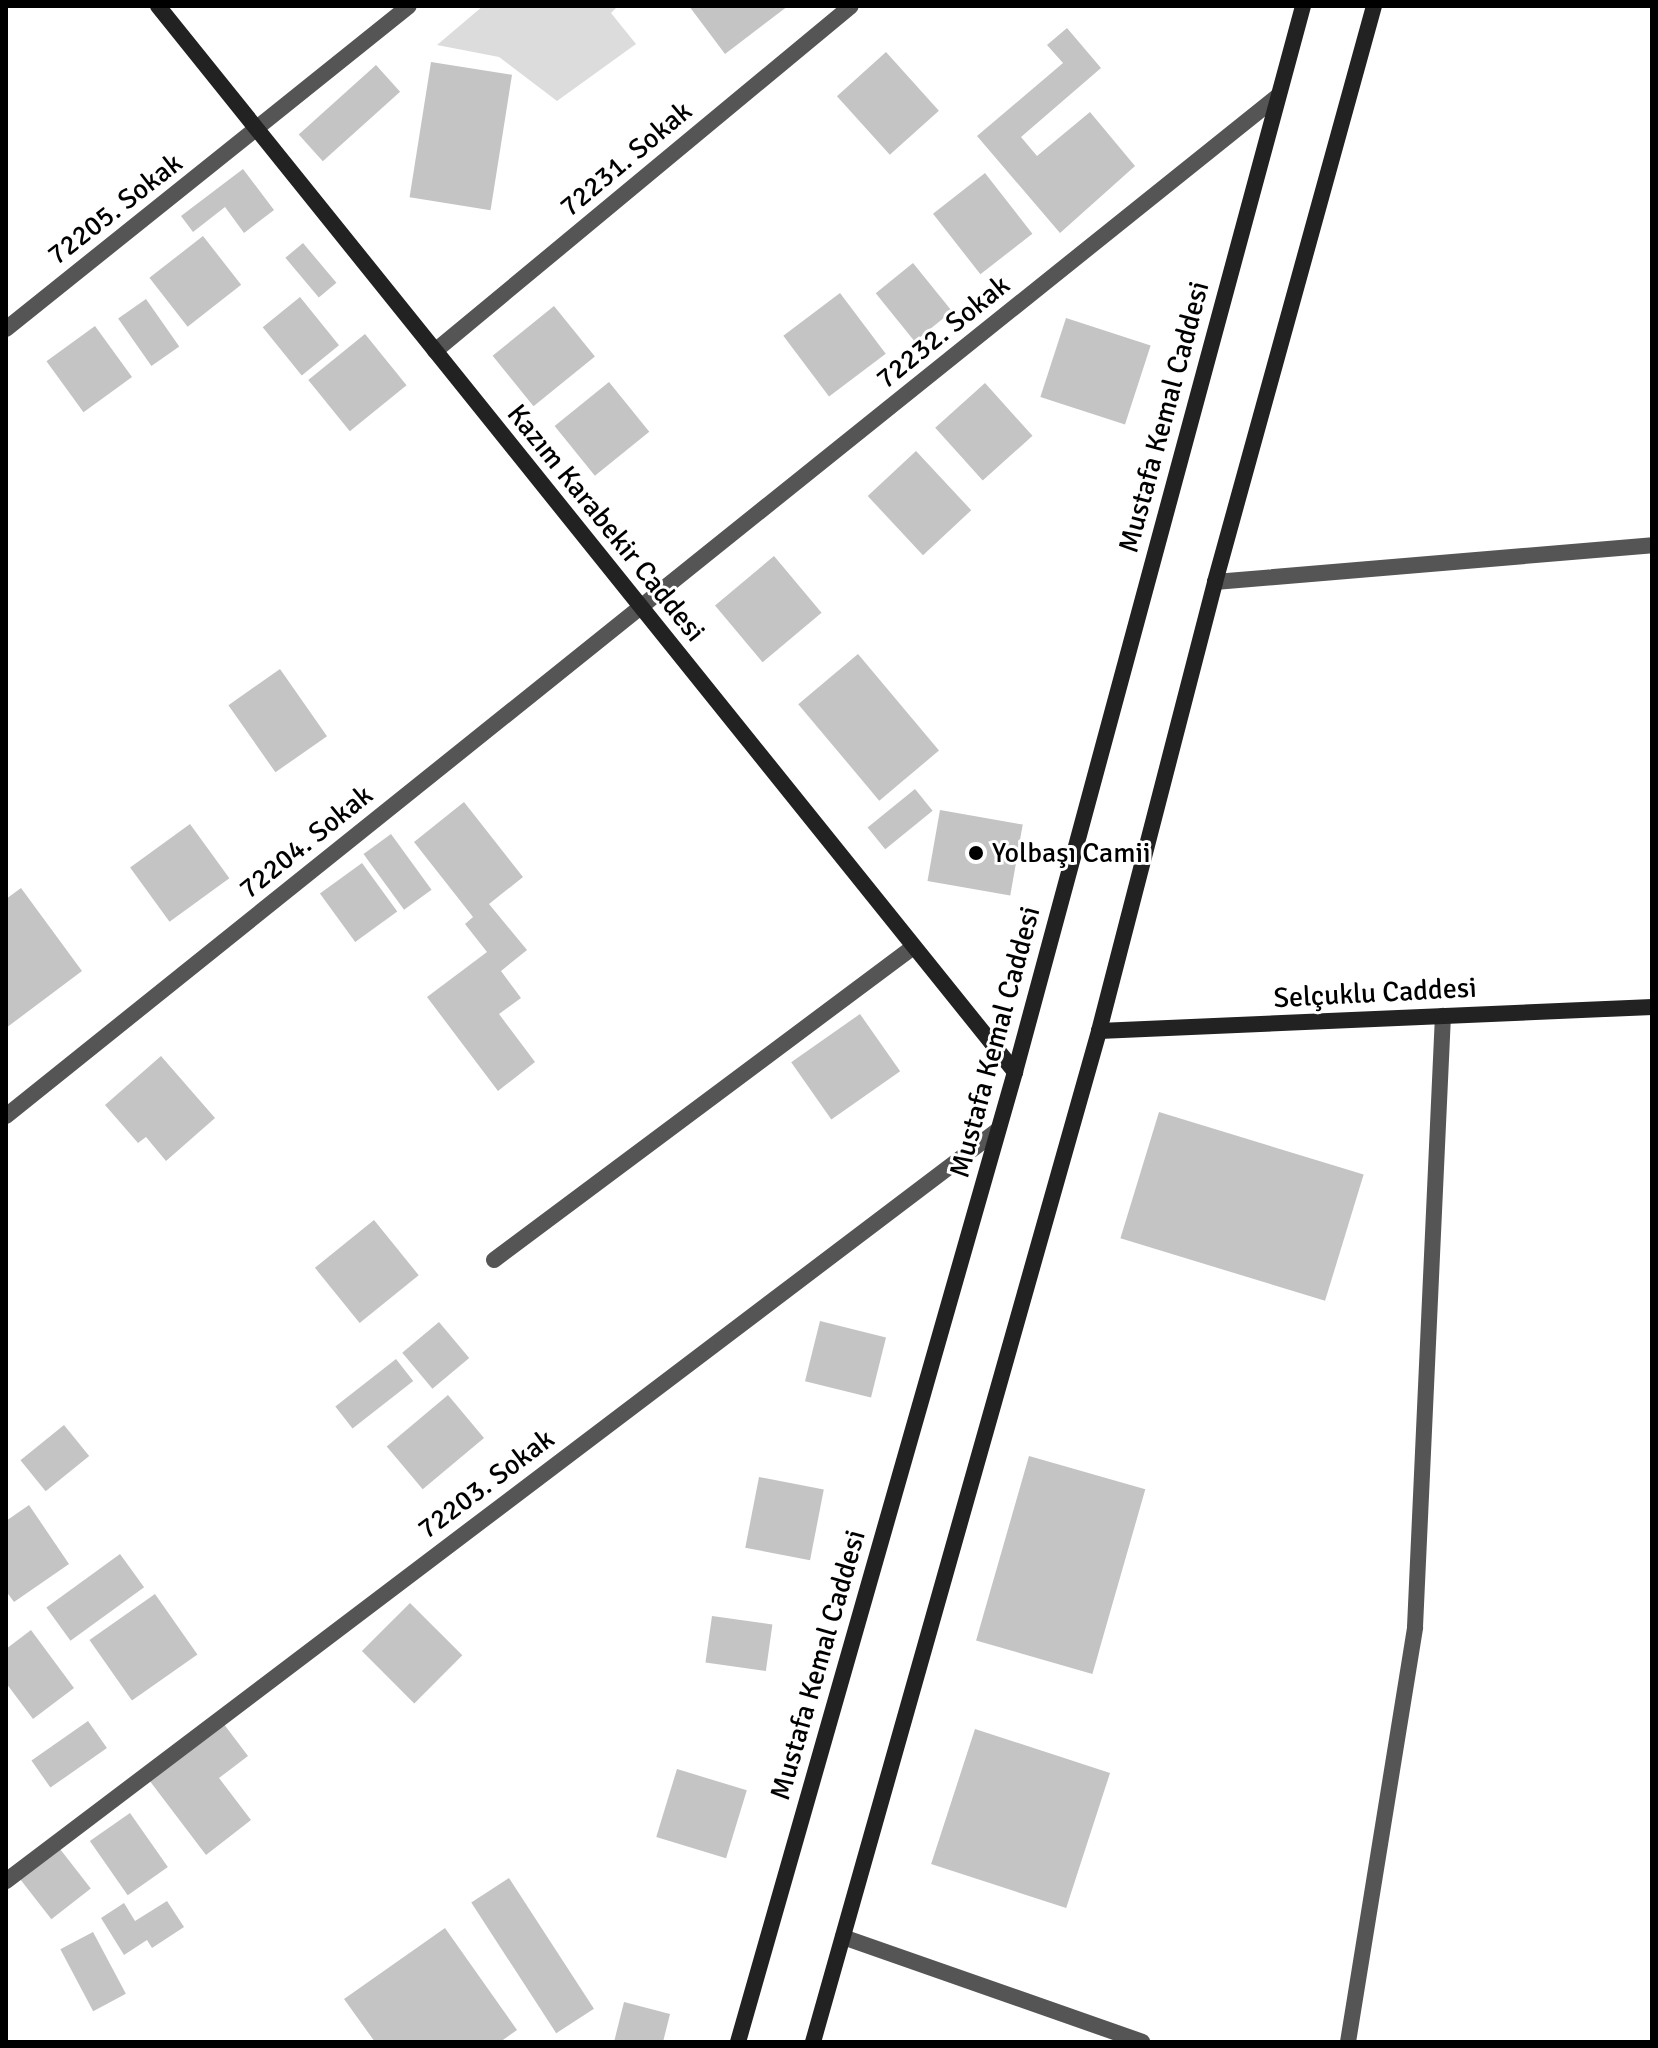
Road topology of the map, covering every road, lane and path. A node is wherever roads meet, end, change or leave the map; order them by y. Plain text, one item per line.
1 (158, 6) edge
2 (409, 6) edge
3 (851, 6) edge
4 (1303, 6) edge
5 (1374, 6) edge
6 (1278, 96) junction
7 (257, 130) junction
8 (6, 329) edge
9 (435, 351) junction
10 (1652, 545) edge
11 (1215, 582) junction
12 (639, 607) junction
13 (912, 948) junction
14 (1652, 1007) edge
15 (1443, 1016) junction
16 (1099, 1031) junction
17 (1015, 1072) junction
18 (6, 1116) edge
19 (998, 1130) junction
20 (494, 1260) dead end
21 (6, 1881) edge
22 (843, 1937) junction
23 (738, 2042) edge
24 (813, 2042) edge
25 (1142, 2042) edge
26 (1348, 2042) edge

1 - 7 main road, Kazım Karabekir Caddesi
2 - 7 street, 72205. Sokak
3 - 9 street, 72231. Sokak
4 - 6 main road, Mustafa Kemal Caddesi
5 - 11 main road
6 - 12 street, 72232. Sokak
6 - 17 main road, Mustafa Kemal Caddesi
7 - 8 street, 72205. Sokak
7 - 9 main road, Kazım Karabekir Caddesi
9 - 12 main road, Kazım Karabekir Caddesi
10 - 11 street
11 - 16 main road
12 - 13 main road, Kazım Karabekir Caddesi
12 - 18 street, 72204. Sokak
13 - 17 main road, Kazım Karabekir Caddesi
13 - 20 street
14 - 15 main road, Selçuklu Caddesi
15 - 16 main road, Selçuklu Caddesi
15 - 26 street
16 - 22 main road
17 - 19 main road, Mustafa Kemal Caddesi
19 - 21 street, 72203. Sokak
19 - 23 main road, Mustafa Kemal Caddesi
22 - 24 main road
22 - 25 street

